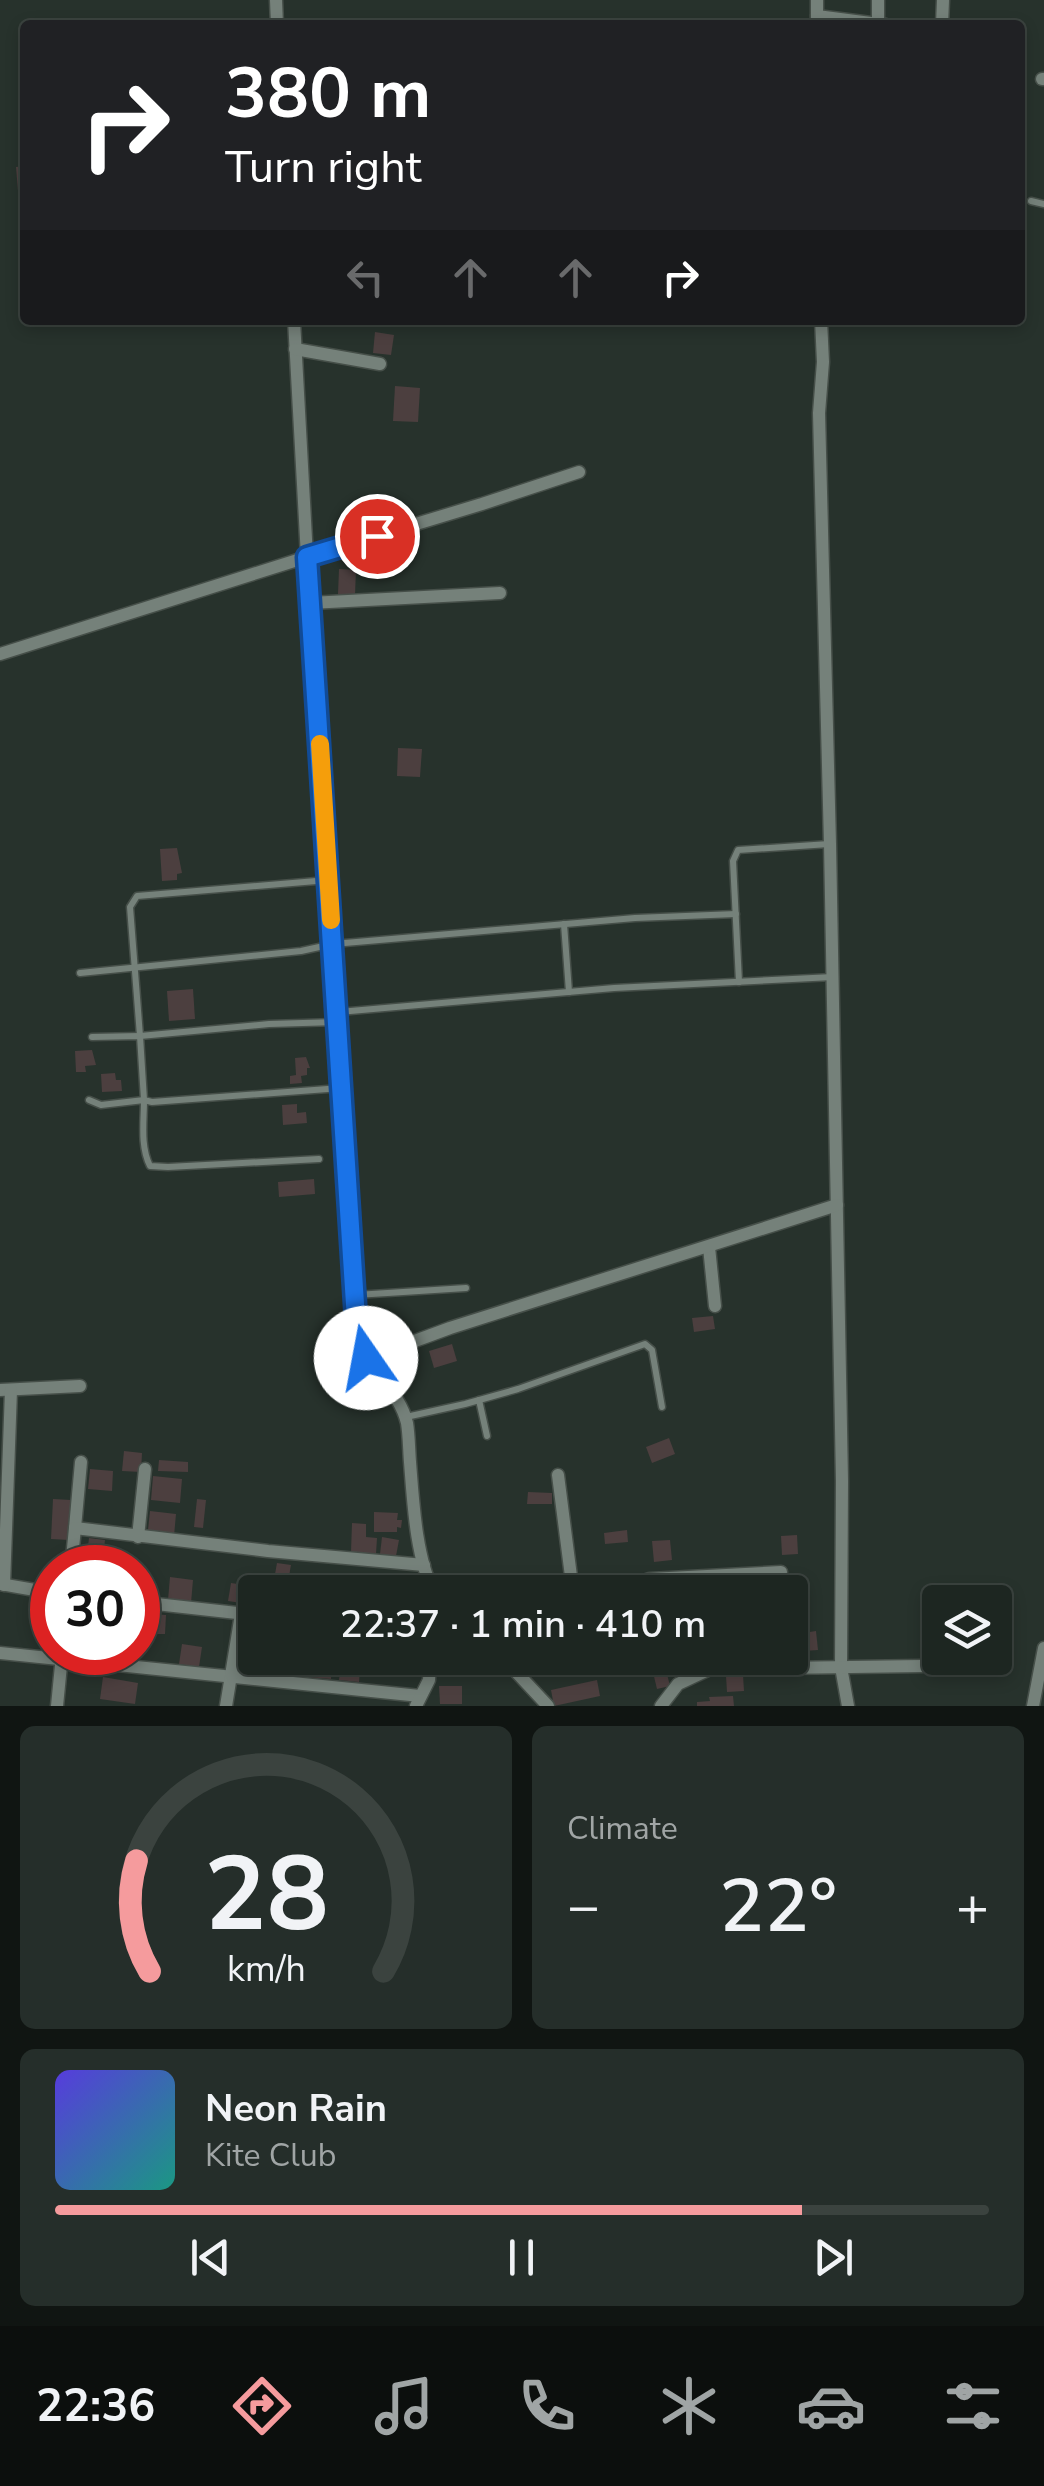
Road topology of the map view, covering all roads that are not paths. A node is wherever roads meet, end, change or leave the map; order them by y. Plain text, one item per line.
1 (817, 0) edge
2 (817, 20) edge
3 (1031, 202) dead end
4 (1044, 204) edge
5 (294, 325) edge
6 (821, 325) edge
7 (296, 349) junction
8 (380, 364) dead end
9 (578, 472) dead end
10 (307, 557) junction
11 (500, 593) dead end
12 (310, 603) junction
13 (0, 654) edge
14 (830, 844) junction
15 (329, 880) junction
16 (736, 914) junction
17 (564, 924) junction
18 (333, 944) junction
19 (134, 969) junction
20 (80, 973) dead end
21 (833, 977) junction
22 (738, 982) junction
23 (568, 992) junction
24 (338, 1017) junction
25 (140, 1036) junction
26 (92, 1037) dead end
27 (342, 1088) junction
28 (89, 1100) dead end
29 (144, 1100) junction
30 (319, 1159) dead end
31 (837, 1205) junction
32 (709, 1247) junction
33 (466, 1288) dead end
34 (355, 1295) junction
35 (716, 1306) dead end
36 (366, 1358) junction
37 (80, 1386) dead end
38 (6, 1390) edge
39 (479, 1400) junction
40 (662, 1407) dead end
41 (404, 1418) junction
42 (486, 1436) dead end
43 (4, 1450) edge
44 (81, 1462) dead end
45 (146, 1468) dead end
46 (558, 1474) dead end
47 (74, 1528) junction
48 (138, 1537) junction
49 (73, 1545) edge
50 (424, 1565) junction
51 (781, 1572) dead end
52 (428, 1575) edge
53 (571, 1575) edge
54 (725, 1575) edge
55 (2, 1585) edge
56 (30, 1589) edge
57 (160, 1605) edge
58 (238, 1614) edge
59 (1044, 1648) edge
60 (238, 1651) edge
61 (0, 1653) edge
62 (30, 1654) edge
63 (841, 1666) junction
64 (922, 1666) dead end
65 (160, 1668) edge
66 (60, 1675) edge
67 (429, 1675) edge
68 (519, 1675) edge
69 (231, 1676) junction
70 (418, 1701) edge
71 (56, 1706) edge
72 (226, 1706) edge
73 (548, 1706) edge
74 (661, 1706) edge
75 (848, 1706) edge
76 (1033, 1706) edge

1 - 2 street
3 - 4 lane
5 - 7 street
6 - 14 street
7 - 8 street
7 - 10 street
9 - 10 street
10 - 12 street
10 - 13 street
11 - 12 street
12 - 15 street
14 - 16 lane
14 - 21 street
15 - 18 street
15 - 19 lane
16 - 17 lane
16 - 22 lane
17 - 18 lane
17 - 23 lane
18 - 19 lane
18 - 24 street
19 - 20 lane
19 - 25 lane
21 - 22 lane
21 - 31 street
22 - 23 lane
23 - 24 lane
24 - 25 lane
24 - 27 street
25 - 26 lane
25 - 29 lane
27 - 29 lane
27 - 34 street
28 - 29 lane
29 - 30 lane
31 - 32 street
31 - 63 street
32 - 35 street
32 - 36 street
33 - 34 lane
34 - 36 street
36 - 41 street
37 - 38 street
38 - 43 street
39 - 40 lane
39 - 41 lane
39 - 42 lane
41 - 50 street
43 - 55 street
44 - 47 street
45 - 48 street
46 - 53 street
47 - 48 street
47 - 49 street
48 - 50 street
50 - 52 street
51 - 54 street
55 - 56 street
57 - 58 street
59 - 76 street
60 - 69 street
61 - 62 street
63 - 64 street
63 - 74 street
63 - 75 street
65 - 69 street
66 - 71 street
67 - 70 street
68 - 73 street
69 - 70 street
69 - 72 street

